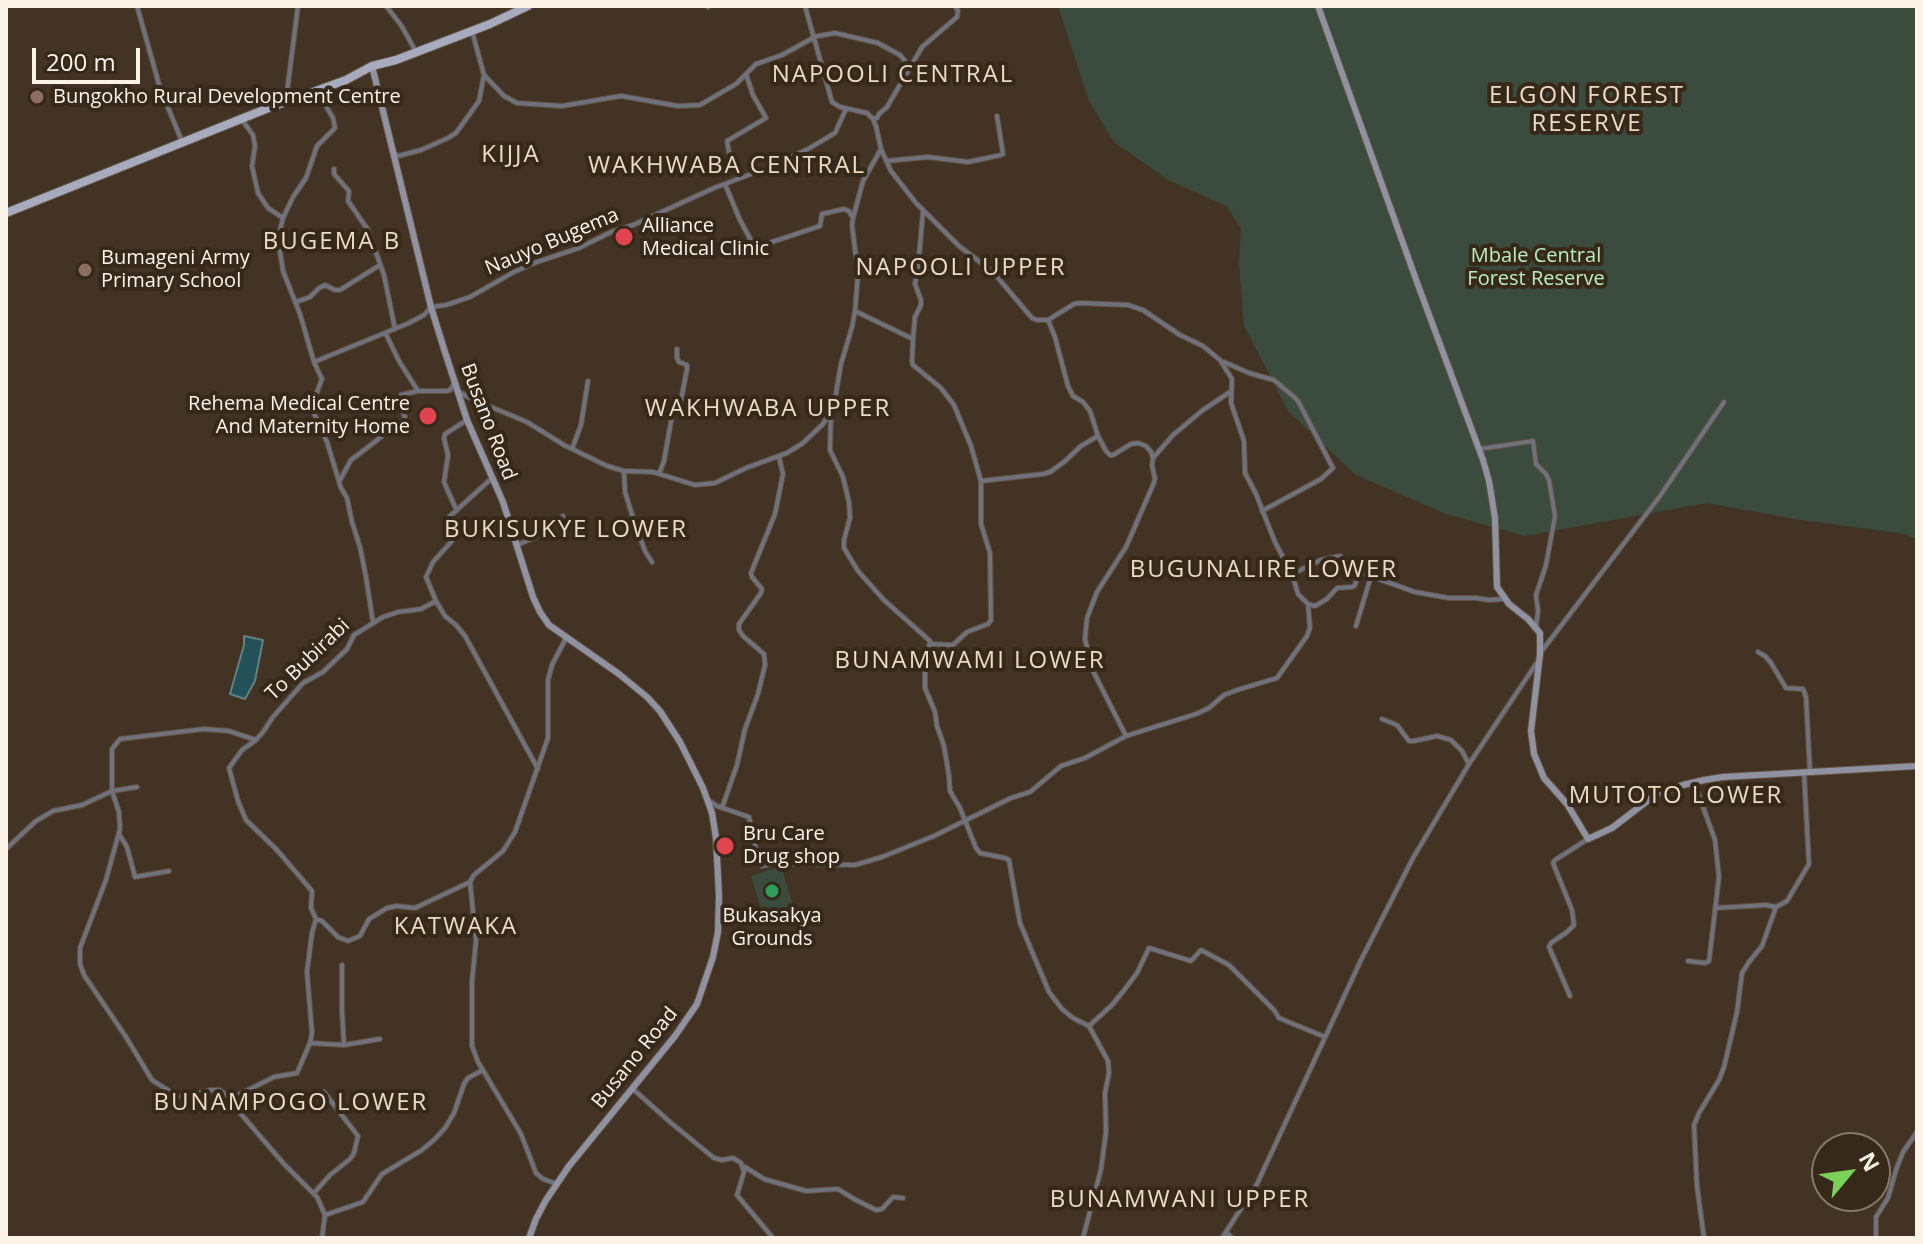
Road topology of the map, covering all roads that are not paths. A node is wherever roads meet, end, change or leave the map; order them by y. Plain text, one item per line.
1 (137, 6) edge
2 (298, 6) edge
3 (386, 6) edge
4 (528, 6) edge
5 (805, 6) edge
6 (955, 6) edge
7 (1318, 6) edge
8 (472, 31) junction
9 (813, 37) junction
10 (416, 52) junction
11 (372, 66) junction
12 (910, 67) junction
13 (746, 74) junction
14 (484, 75) junction
15 (316, 91) junction
16 (288, 102) junction
17 (846, 109) junction
18 (997, 116) dead end
19 (873, 119) junction
20 (241, 120) junction
21 (183, 144) junction
22 (881, 149) junction
23 (393, 153) junction
24 (886, 161) junction
25 (334, 169) dead end
26 (738, 178) junction
27 (725, 184) junction
28 (923, 211) junction
29 (6, 213) edge
30 (853, 215) junction
31 (283, 218) junction
32 (380, 265) junction
33 (296, 302) junction
34 (431, 307) junction
35 (855, 311) junction
36 (1048, 320) junction
37 (395, 329) junction
38 (386, 334) junction
39 (913, 339) junction
40 (677, 349) dead end
41 (1221, 361) junction
42 (314, 362) junction
43 (588, 381) dead end
44 (456, 387) junction
45 (418, 391) junction
46 (1231, 392) junction
47 (1724, 402) dead end
48 (831, 411) junction
49 (467, 420) junction
50 (1098, 436) junction
51 (572, 449) junction
52 (1479, 449) junction
53 (779, 457) junction
54 (1153, 458) junction
55 (624, 471) junction
56 (659, 474) junction
57 (492, 478) junction
58 (340, 480) junction
59 (981, 481) junction
60 (457, 510) junction
61 (1262, 511) junction
62 (563, 516) dead end
63 (515, 546) junction
64 (652, 562) dead end
65 (1359, 572) junction
66 (1292, 574) junction
67 (1371, 576) junction
68 (1504, 599) junction
69 (436, 601) junction
70 (1308, 604) junction
71 (373, 622) junction
72 (1356, 626) dead end
73 (1536, 627) junction
74 (566, 638) junction
75 (930, 644) junction
76 (1758, 652) dead end
77 (1539, 657) junction
78 (1382, 719) dead end
79 (1126, 736) junction
80 (256, 740) junction
81 (1469, 764) junction
82 (1917, 766) edge
83 (538, 769) junction
84 (1807, 772) junction
85 (1694, 782) junction
86 (137, 787) dead end
87 (112, 791) junction
88 (708, 800) junction
89 (722, 808) junction
90 (966, 822) junction
91 (119, 834) junction
92 (1588, 839) junction
93 (6, 849) edge
94 (169, 871) dead end
95 (470, 882) junction
96 (1776, 907) junction
97 (1716, 908) junction
98 (316, 919) junction
99 (1688, 961) dead end
100 (342, 965) dead end
101 (1570, 996) dead end
102 (1089, 1026) junction
103 (1325, 1037) junction
104 (380, 1039) dead end
105 (310, 1043) junction
106 (344, 1045) junction
107 (483, 1070) junction
108 (631, 1088) junction
109 (324, 1092) dead end
110 (230, 1099) junction
111 (1917, 1132) edge
112 (743, 1165) junction
113 (557, 1184) junction
114 (314, 1193) junction
115 (903, 1198) dead end
116 (325, 1215) junction
117 (1226, 1232) junction
118 (322, 1238) edge
119 (529, 1238) edge
120 (773, 1238) edge
121 (1083, 1238) edge
122 (1222, 1238) edge
123 (1232, 1238) edge
124 (1704, 1238) edge
125 (1876, 1238) edge

1 - 21 street
2 - 16 street
3 - 10 street
4 - 8 main road
5 - 9 street
6 - 12 street
7 - 52 street
8 - 10 main road
8 - 14 street
9 - 12 street
9 - 13 street
9 - 17 street
10 - 11 main road
11 - 15 main road
11 - 23 street, Busano Road
12 - 19 street
13 - 14 street
13 - 26 street
14 - 23 street
15 - 16 main road
15 - 31 street
16 - 20 main road
17 - 19 street
17 - 26 street, Nauyo Bugema
18 - 24 street
19 - 22 street
20 - 21 main road
20 - 31 street
21 - 29 main road
22 - 24 street
22 - 30 street
23 - 34 street, Busano Road
24 - 28 street
25 - 32 street
26 - 27 street, Nauyo Bugema
27 - 30 street
27 - 34 street, Nauyo Bugema
28 - 36 street
28 - 39 street
30 - 35 street
31 - 33 street
32 - 33 street
32 - 37 street
33 - 42 street
34 - 37 street, Nauyo Bugema
34 - 44 street, Busano Road
35 - 39 street
35 - 48 street
36 - 41 street
36 - 50 street
37 - 38 street, Nauyo Bugema
38 - 42 street, Nauyo Bugema
38 - 45 street
39 - 59 street
40 - 56 street
41 - 46 street
41 - 61 street
42 - 58 street
43 - 51 street
44 - 45 street
44 - 49 street, Busano Road
44 - 51 street
45 - 58 street
46 - 54 street
46 - 61 street
47 - 77 street
48 - 53 street
48 - 75 street
49 - 57 street, Busano Road
49 - 60 street
50 - 54 street
50 - 59 street
51 - 55 street
52 - 68 street
52 - 73 street
53 - 56 street
53 - 89 street
54 - 79 street
55 - 56 street
55 - 64 street
57 - 60 street
57 - 63 street, Busano Road
58 - 71 street
59 - 75 street
60 - 69 street
61 - 66 street
62 - 63 street
63 - 74 street, Busano Road
65 - 66 street
65 - 67 street
65 - 70 street
66 - 70 street
67 - 68 street
67 - 72 street
68 - 73 street
69 - 71 street
69 - 83 street
70 - 79 street
71 - 80 street, To Bubirabi
73 - 77 street
74 - 83 street
74 - 88 street, Busano Road
75 - 90 street
76 - 84 street
77 - 81 street
77 - 92 street
78 - 81 street
79 - 90 street
80 - 87 street
80 - 98 street, To Bubirabi
81 - 103 street
82 - 84 street
83 - 95 street
84 - 85 street
84 - 96 street
85 - 92 street
85 - 97 street
86 - 87 street
87 - 91 street
87 - 93 street
88 - 89 street
88 - 108 street, Busano Road
89 - 90 street
90 - 102 street
91 - 94 street
91 - 110 street
92 - 101 street
95 - 98 street
95 - 107 street
96 - 97 street
96 - 124 street
97 - 99 street
98 - 105 street
100 - 106 street
102 - 103 street
102 - 121 street
103 - 117 street
104 - 106 street
105 - 106 street
105 - 110 street
107 - 113 street
107 - 116 street
108 - 112 street
108 - 113 street, Busano Road
109 - 114 street
110 - 114 street
111 - 125 street
112 - 115 street
112 - 120 street
113 - 119 street, Busano Road
114 - 116 street
116 - 118 street
117 - 122 street
117 - 123 street

